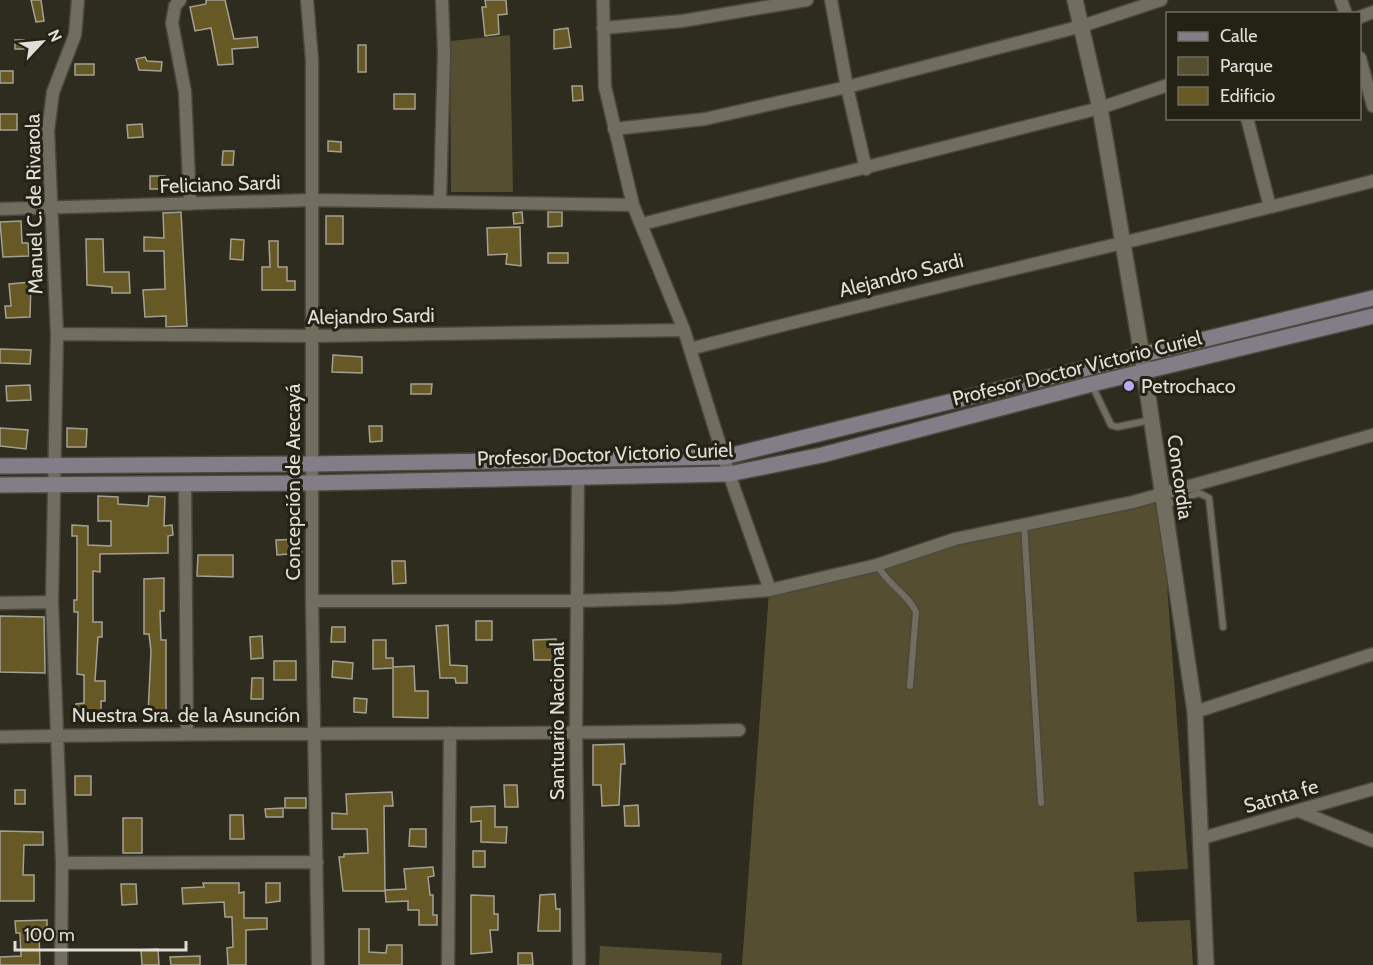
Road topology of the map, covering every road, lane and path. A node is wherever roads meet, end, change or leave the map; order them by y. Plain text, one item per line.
1 (180, 0) edge
2 (307, 0) edge
3 (442, 0) edge
4 (603, 0) edge
5 (807, 0) edge
6 (831, 0) edge
7 (1075, 0) edge
8 (1161, 0) edge
9 (78, 3) edge
10 (750, 5) edge
11 (1082, 26) junction
12 (603, 28) junction
13 (1361, 64) edge
14 (1166, 85) edge
15 (847, 87) junction
16 (1373, 106) edge
17 (1101, 108) junction
18 (1248, 120) edge
19 (614, 129) junction
20 (866, 169) junction
21 (1373, 181) edge
22 (312, 200) junction
23 (440, 201) junction
24 (189, 204) junction
25 (633, 205) junction
26 (1270, 207) junction
27 (0, 209) edge
28 (53, 209) junction
29 (642, 224) junction
30 (1123, 244) junction
31 (1373, 298) edge
32 (1373, 316) edge
33 (684, 330) junction
34 (57, 334) junction
35 (314, 336) junction
36 (690, 349) junction
37 (1142, 356) junction
38 (1144, 374) junction
39 (1092, 384) junction
40 (1151, 420) junction
41 (1373, 435) edge
42 (724, 457) junction
43 (312, 464) junction
44 (0, 466) edge
45 (56, 474) junction
46 (729, 474) junction
47 (578, 477) junction
48 (311, 483) junction
49 (185, 484) junction
50 (0, 485) edge
51 (1162, 500) junction
52 (1024, 522) junction
53 (877, 565) junction
54 (770, 590) junction
55 (312, 601) junction
56 (576, 601) junction
57 (52, 602) junction
58 (0, 603) edge
59 (1223, 627) dead end
60 (1373, 654) edge
61 (910, 686) dead end
62 (1195, 712) junction
63 (739, 730) dead end
64 (187, 733) junction
65 (450, 733) junction
66 (314, 734) junction
67 (576, 734) junction
68 (57, 736) junction
69 (0, 737) edge
70 (1373, 789) edge
71 (1041, 803) dead end
72 (1299, 811) junction
73 (1199, 839) junction
74 (1373, 841) edge
75 (317, 862) junction
76 (62, 863) junction
77 (61, 965) edge
78 (318, 965) edge
79 (448, 965) edge
80 (579, 965) edge
81 (1206, 965) edge

1 - 24 street
2 - 22 street, Concepción de Arecayá
3 - 23 street
4 - 12 street
5 - 10 street
6 - 15 street
7 - 11 street, Concordia
8 - 11 street
9 - 28 street, Manuel C. de Rivarola
10 - 12 street
11 - 15 street
11 - 17 street, Concordia
12 - 19 street
13 - 16 street
14 - 17 street
15 - 19 street
15 - 20 street
17 - 20 street
17 - 30 street, Concordia
18 - 26 street
19 - 25 street
20 - 29 street
21 - 26 street, Alejandro Sardi
22 - 23 street, Feliciano Sardi
22 - 24 street, Feliciano Sardi
22 - 35 street, Concepción de Arecayá
23 - 25 street, Feliciano Sardi
24 - 28 street, Feliciano Sardi
25 - 29 street
26 - 30 street, Alejandro Sardi
27 - 28 street, Feliciano Sardi
28 - 34 street, Manuel C. de Rivarola
29 - 33 street
30 - 36 street, Alejandro Sardi
30 - 37 street, Concordia
31 - 37 main road, Profesor Doctor Victorio Curiel
32 - 38 main road, Profesor Doctor Victorio Curiel
33 - 35 street, Alejandro Sardi
33 - 36 street
34 - 35 street, Alejandro Sardi
34 - 45 street, Manuel C. de Rivarola
35 - 43 street, Concepción de Arecayá
36 - 42 street
37 - 38 street, Concordia
37 - 42 main road, Profesor Doctor Victorio Curiel
38 - 39 main road, Profesor Doctor Victorio Curiel
38 - 40 street, Concordia
39 - 40 lane
39 - 46 main road, Profesor Doctor Victorio Curiel
40 - 51 street, Concordia
41 - 51 street
42 - 43 main road, Profesor Doctor Victorio Curiel
42 - 46 street
43 - 45 main road, Profesor Doctor Victorio Curiel
43 - 48 street, Concepción de Arecayá
44 - 45 main road, Profesor Doctor Victorio Curiel
45 - 49 main road, Profesor Doctor Victorio Curiel
45 - 50 main road, Profesor Doctor Victorio Curiel
45 - 57 street
46 - 47 main road, Profesor Doctor Victorio Curiel
46 - 54 street
47 - 48 main road, Profesor Doctor Victorio Curiel
47 - 56 street, Santuario Nacional
48 - 49 main road, Profesor Doctor Victorio Curiel
48 - 55 street, Concepción de Arecayá
49 - 64 street
51 - 52 street
51 - 59 lane
51 - 62 street, Concordia
52 - 53 street
52 - 71 lane
53 - 54 street
53 - 61 lane
54 - 56 street
55 - 56 street
55 - 66 street, Concepción de Arecayá
56 - 67 street, Santuario Nacional
57 - 58 street
57 - 68 street
60 - 62 street
62 - 73 street, Concordia
63 - 67 street, Nuestra Sra. de la Asunción
64 - 66 street, Nuestra Sra. de la Asunción
64 - 68 street, Nuestra Sra. de la Asunción
65 - 66 street, Nuestra Sra. de la Asunción
65 - 67 street, Nuestra Sra. de la Asunción
65 - 79 street
66 - 75 street, Concepción de Arecayá
67 - 80 street, Santuario Nacional
68 - 69 street, Nuestra Sra. de la Asunción
68 - 76 street
70 - 72 street, Satnta fe
72 - 73 street, Satnta fe
72 - 74 street
73 - 81 street, Concordia
75 - 76 street
75 - 78 street, Concepción de Arecayá
76 - 77 street

